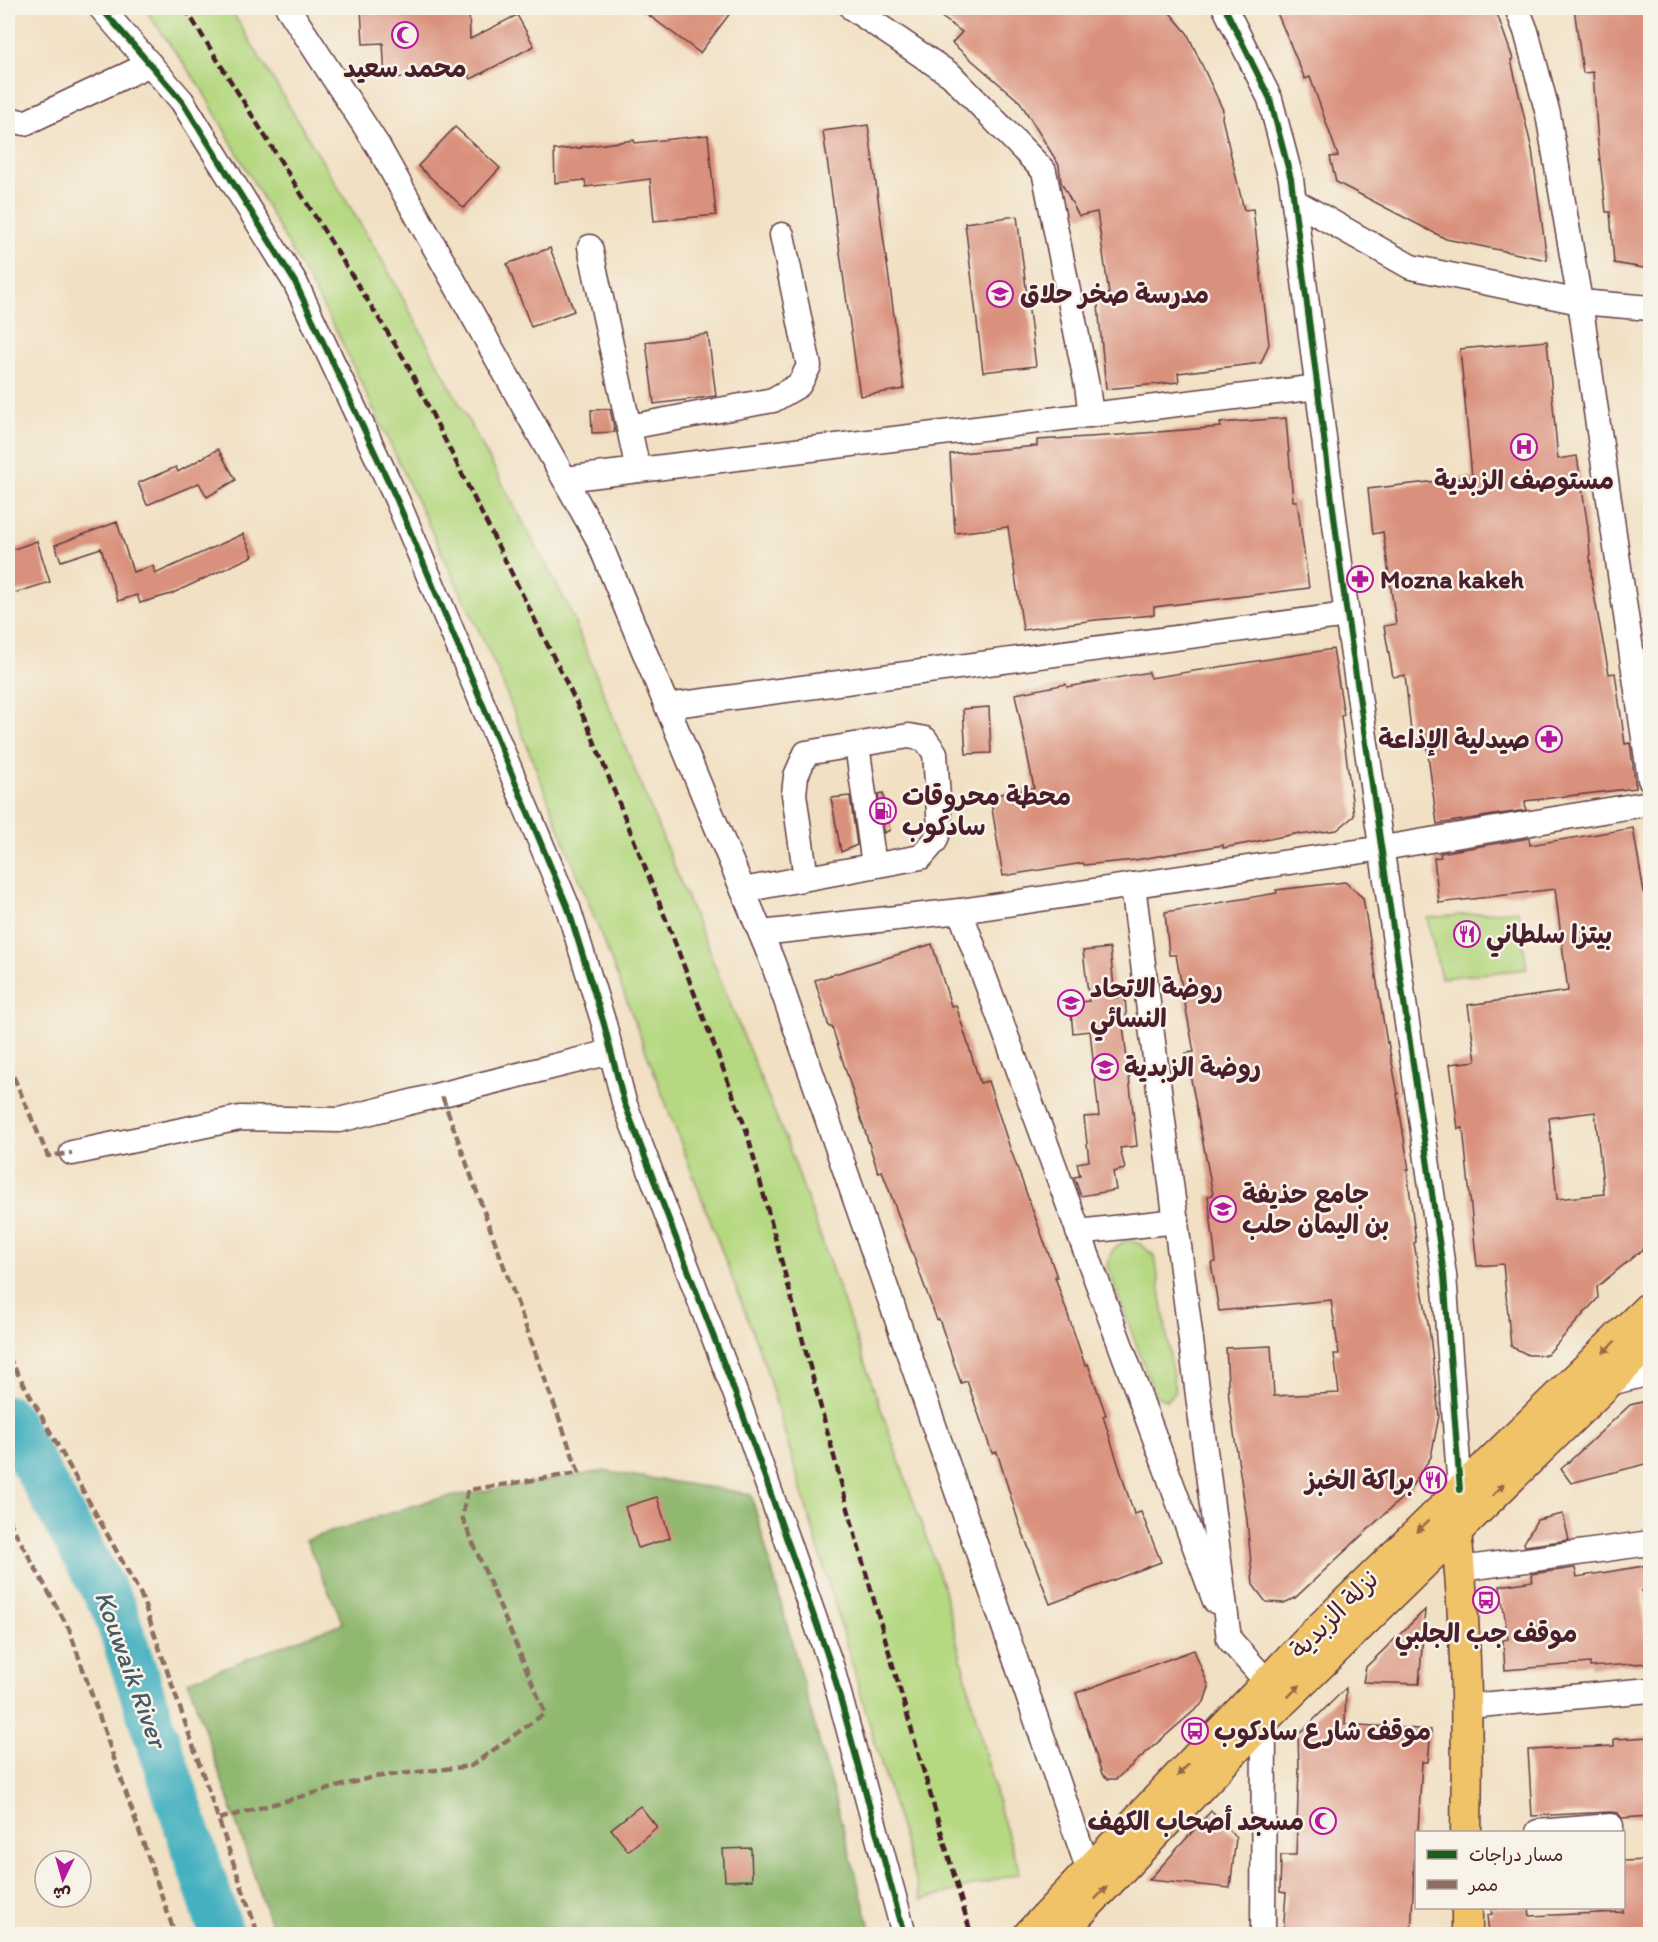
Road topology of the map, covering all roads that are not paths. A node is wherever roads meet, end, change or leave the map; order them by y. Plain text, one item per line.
1 (101, 8) edge
2 (288, 8) edge
3 (852, 8) edge
4 (1225, 8) edge
5 (1517, 8) edge
6 (150, 64) junction
7 (8, 119) edge
8 (1294, 201) junction
9 (782, 235) dead end
10 (590, 247) dead end
11 (1580, 302) junction
12 (1650, 308) edge
13 (1318, 387) junction
14 (1091, 415) junction
15 (629, 427) junction
16 (638, 470) junction
17 (565, 479) junction
18 (1347, 615) junction
19 (667, 706) junction
20 (857, 744) junction
21 (1650, 779) edge
22 (1650, 804) edge
23 (1383, 848) junction
24 (874, 866) junction
25 (806, 878) junction
26 (1134, 885) junction
27 (743, 890) junction
28 (960, 911) junction
29 (761, 933) junction
30 (611, 1052) junction
31 (72, 1153) dead end
32 (1177, 1221) junction
33 (1078, 1232) junction
34 (1650, 1306) edge
35 (1650, 1342) edge
36 (1650, 1373) edge
37 (1606, 1384) junction
38 (1460, 1490) junction
39 (1456, 1531) junction
40 (1650, 1543) edge
41 (1461, 1569) junction
42 (1229, 1639) junction
43 (1267, 1682) junction
44 (1650, 1690) edge
45 (1468, 1706) junction
46 (1264, 1720) junction
47 (1611, 1826) dead end
48 (1466, 1831) edge
49 (1559, 1831) edge
50 (1089, 1871) junction
51 (1467, 1909) edge
52 (904, 1935) edge
53 (1029, 1935) edge
54 (1060, 1935) edge
55 (1263, 1935) edge
56 (1467, 1935) edge

1 - 6 street
2 - 17 street
3 - 14 street
4 - 8 street
5 - 11 street
6 - 7 street
6 - 30 street
8 - 11 street
8 - 13 street
9 - 15 street
10 - 15 street
11 - 12 street
11 - 21 street
13 - 14 street
13 - 18 street
14 - 16 street
15 - 16 street
16 - 17 street
17 - 19 street
18 - 19 street
18 - 23 street
19 - 27 street
20 - 24 street
20 - 24 street
20 - 25 street
22 - 23 street
23 - 26 street
23 - 38 street
24 - 25 street
25 - 27 street
26 - 28 street
26 - 32 street
27 - 29 street
28 - 29 street
28 - 33 street
29 - 50 street
30 - 31 street
30 - 52 street
32 - 33 street
32 - 42 street
33 - 42 street
34 -> 38 main road, نزلة الزبدية
35 - 37 main road, نزلة الزبدية
36 - 37 street
39 -> 37 main road, نزلة الزبدية
38 -> 43 main road, نزلة الزبدية
39 - 41 main road
46 -> 39 main road, نزلة الزبدية
40 - 41 street
41 - 45 main road
42 - 43 street
43 -> 50 main road, نزلة الزبدية
44 - 45 street
45 - 48 main road
54 -> 46 main road, نزلة الزبدية
46 - 55 street
47 - 49 street
50 - 53 main road, نزلة الزبدية
51 - 56 main road

